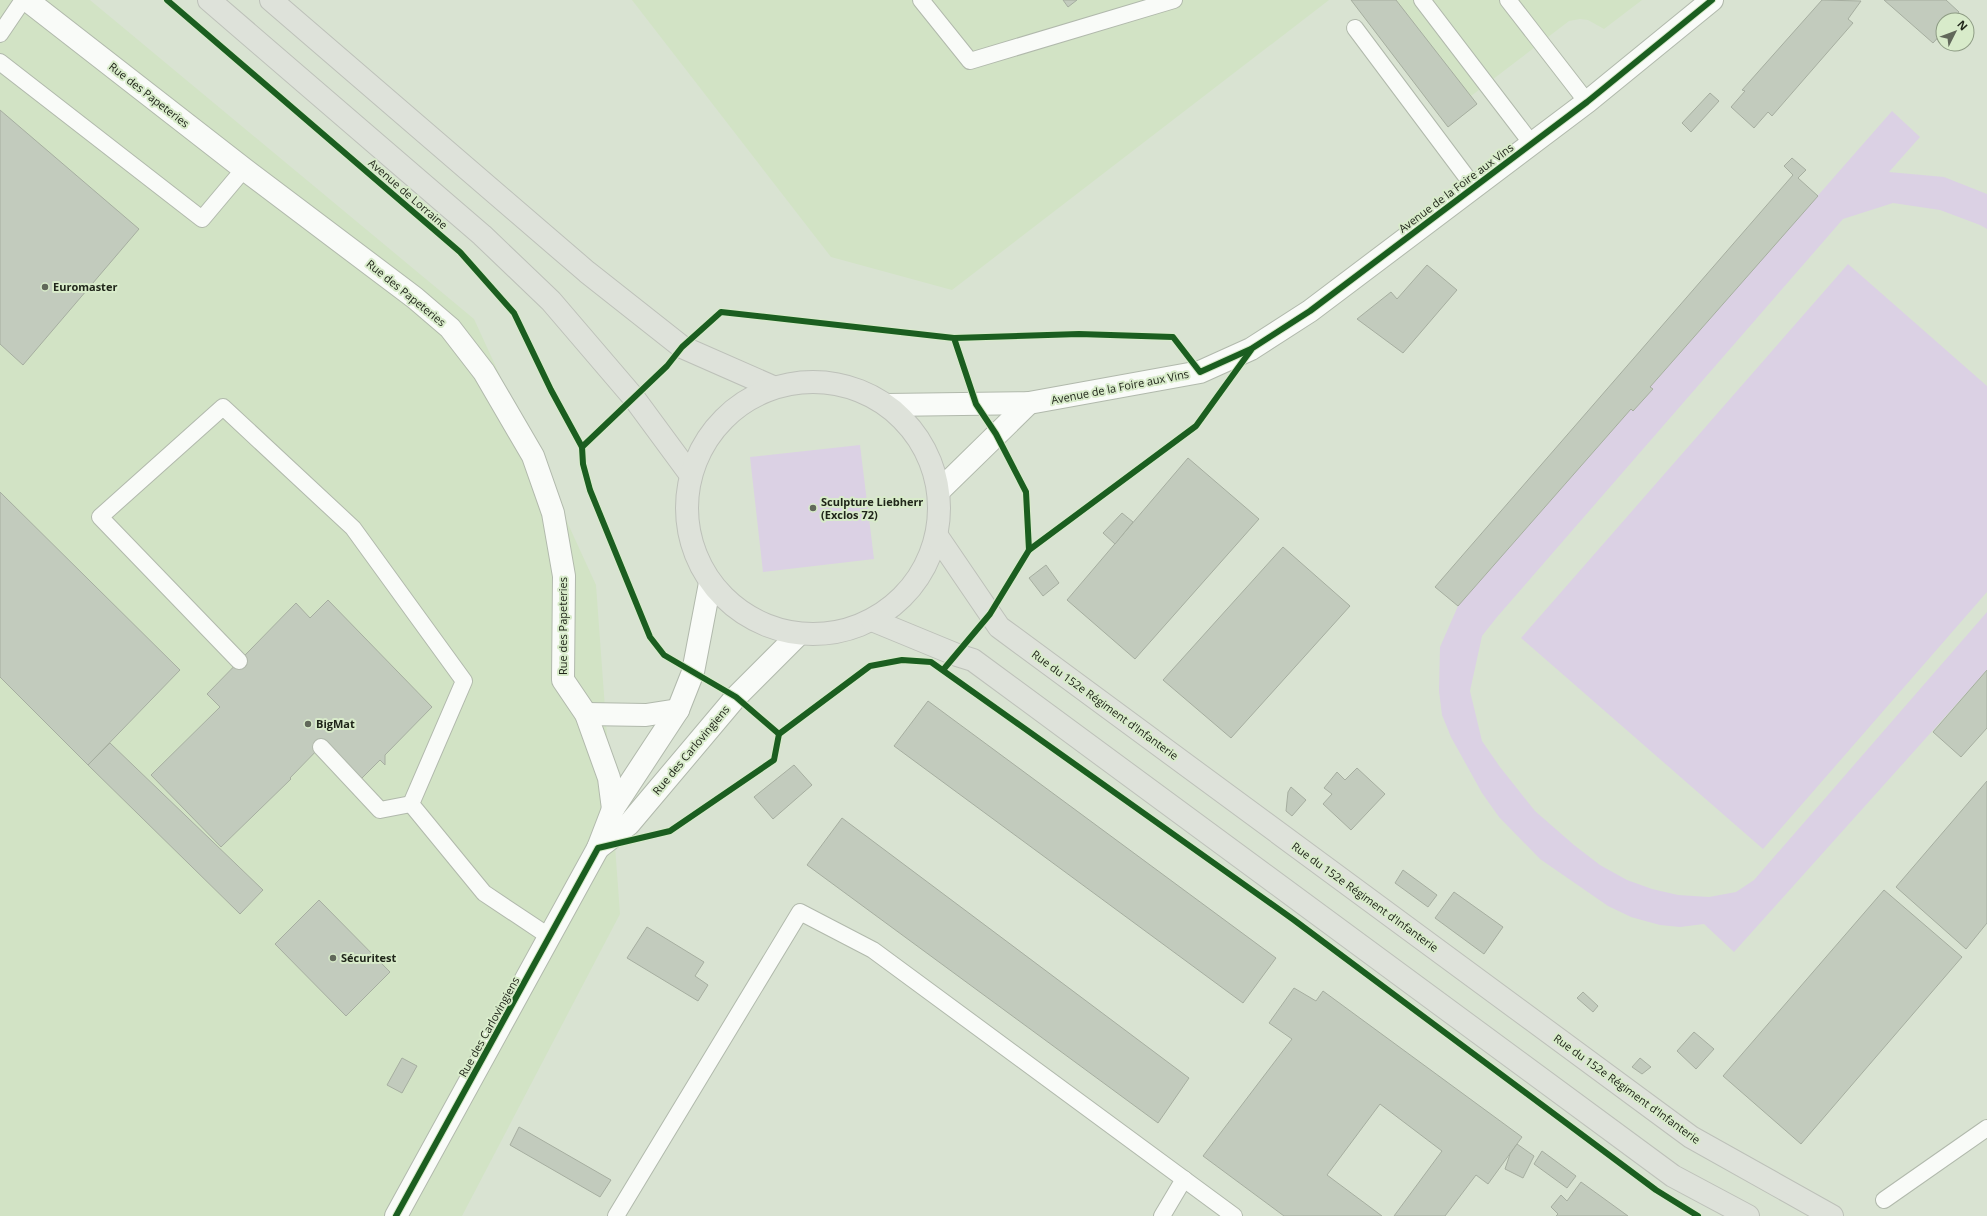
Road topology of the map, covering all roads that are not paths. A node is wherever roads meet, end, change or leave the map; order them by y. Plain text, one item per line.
1 (23, 0) edge
2 (27, 0) edge
3 (209, 0) edge
4 (272, 0) edge
5 (920, 0) edge
6 (1422, 0) edge
7 (1508, 0) edge
8 (1712, 0) edge
9 (1174, 1) edge
10 (1355, 28) dead end
11 (0, 34) edge
12 (0, 62) edge
13 (1587, 102) junction
14 (1532, 144) junction
15 (244, 169) junction
16 (1474, 187) junction
17 (773, 387) junction
18 (1029, 403) junction
19 (887, 405) junction
20 (690, 474) junction
21 (939, 491) junction
22 (937, 536) junction
23 (710, 583) junction
24 (872, 620) junction
25 (799, 634) junction
26 (239, 661) dead end
27 (678, 710) junction
28 (586, 714) junction
29 (320, 747) dead end
30 (411, 804) junction
31 (613, 809) junction
32 (598, 848) junction
33 (550, 937) junction
34 (1987, 1128) edge
35 (1184, 1179) junction
36 (1884, 1200) dead end
37 (396, 1216) edge
38 (616, 1216) edge
39 (1162, 1216) edge
40 (1234, 1216) edge
41 (1748, 1216) edge
42 (1832, 1216) edge

1 - 11 lane
2 - 15 street, Rue des Papeteries
3 - 20 main road, Avenue de Lorraine
4 - 17 main road
5 - 9 lane
6 - 14 lane
7 - 13 lane
8 - 13 street, Avenue de la Foire aux Vins
10 - 16 lane
12 - 15 lane
13 - 14 street, Avenue de la Foire aux Vins
14 - 16 street, Avenue de la Foire aux Vins
15 - 28 street, Rue des Papeteries
16 - 18 street, Avenue de la Foire aux Vins
17 - 19 main road
17 - 20 main road
18 - 19 street, Avenue de la Foire aux Vins
18 - 21 street
19 - 21 main road
20 - 23 main road
21 - 22 main road
22 - 24 main road
22 - 42 main road, Rue du 152e Régiment d'Infanterie
23 - 25 main road
23 - 27 street, Rue des Carlovingiens
24 - 25 main road
24 - 41 main road
25 - 32 street, Rue des Carlovingiens
26 - 30 lane
27 - 28 street
27 - 31 street, Rue des Carlovingiens
28 - 31 street, Rue des Papeteries
29 - 30 lane
30 - 33 lane
31 - 32 street, Rue des Carlovingiens
32 - 33 street, Rue des Carlovingiens
33 - 37 street, Rue des Carlovingiens
34 - 36 lane
35 - 38 lane
35 - 39 lane
35 - 40 lane

